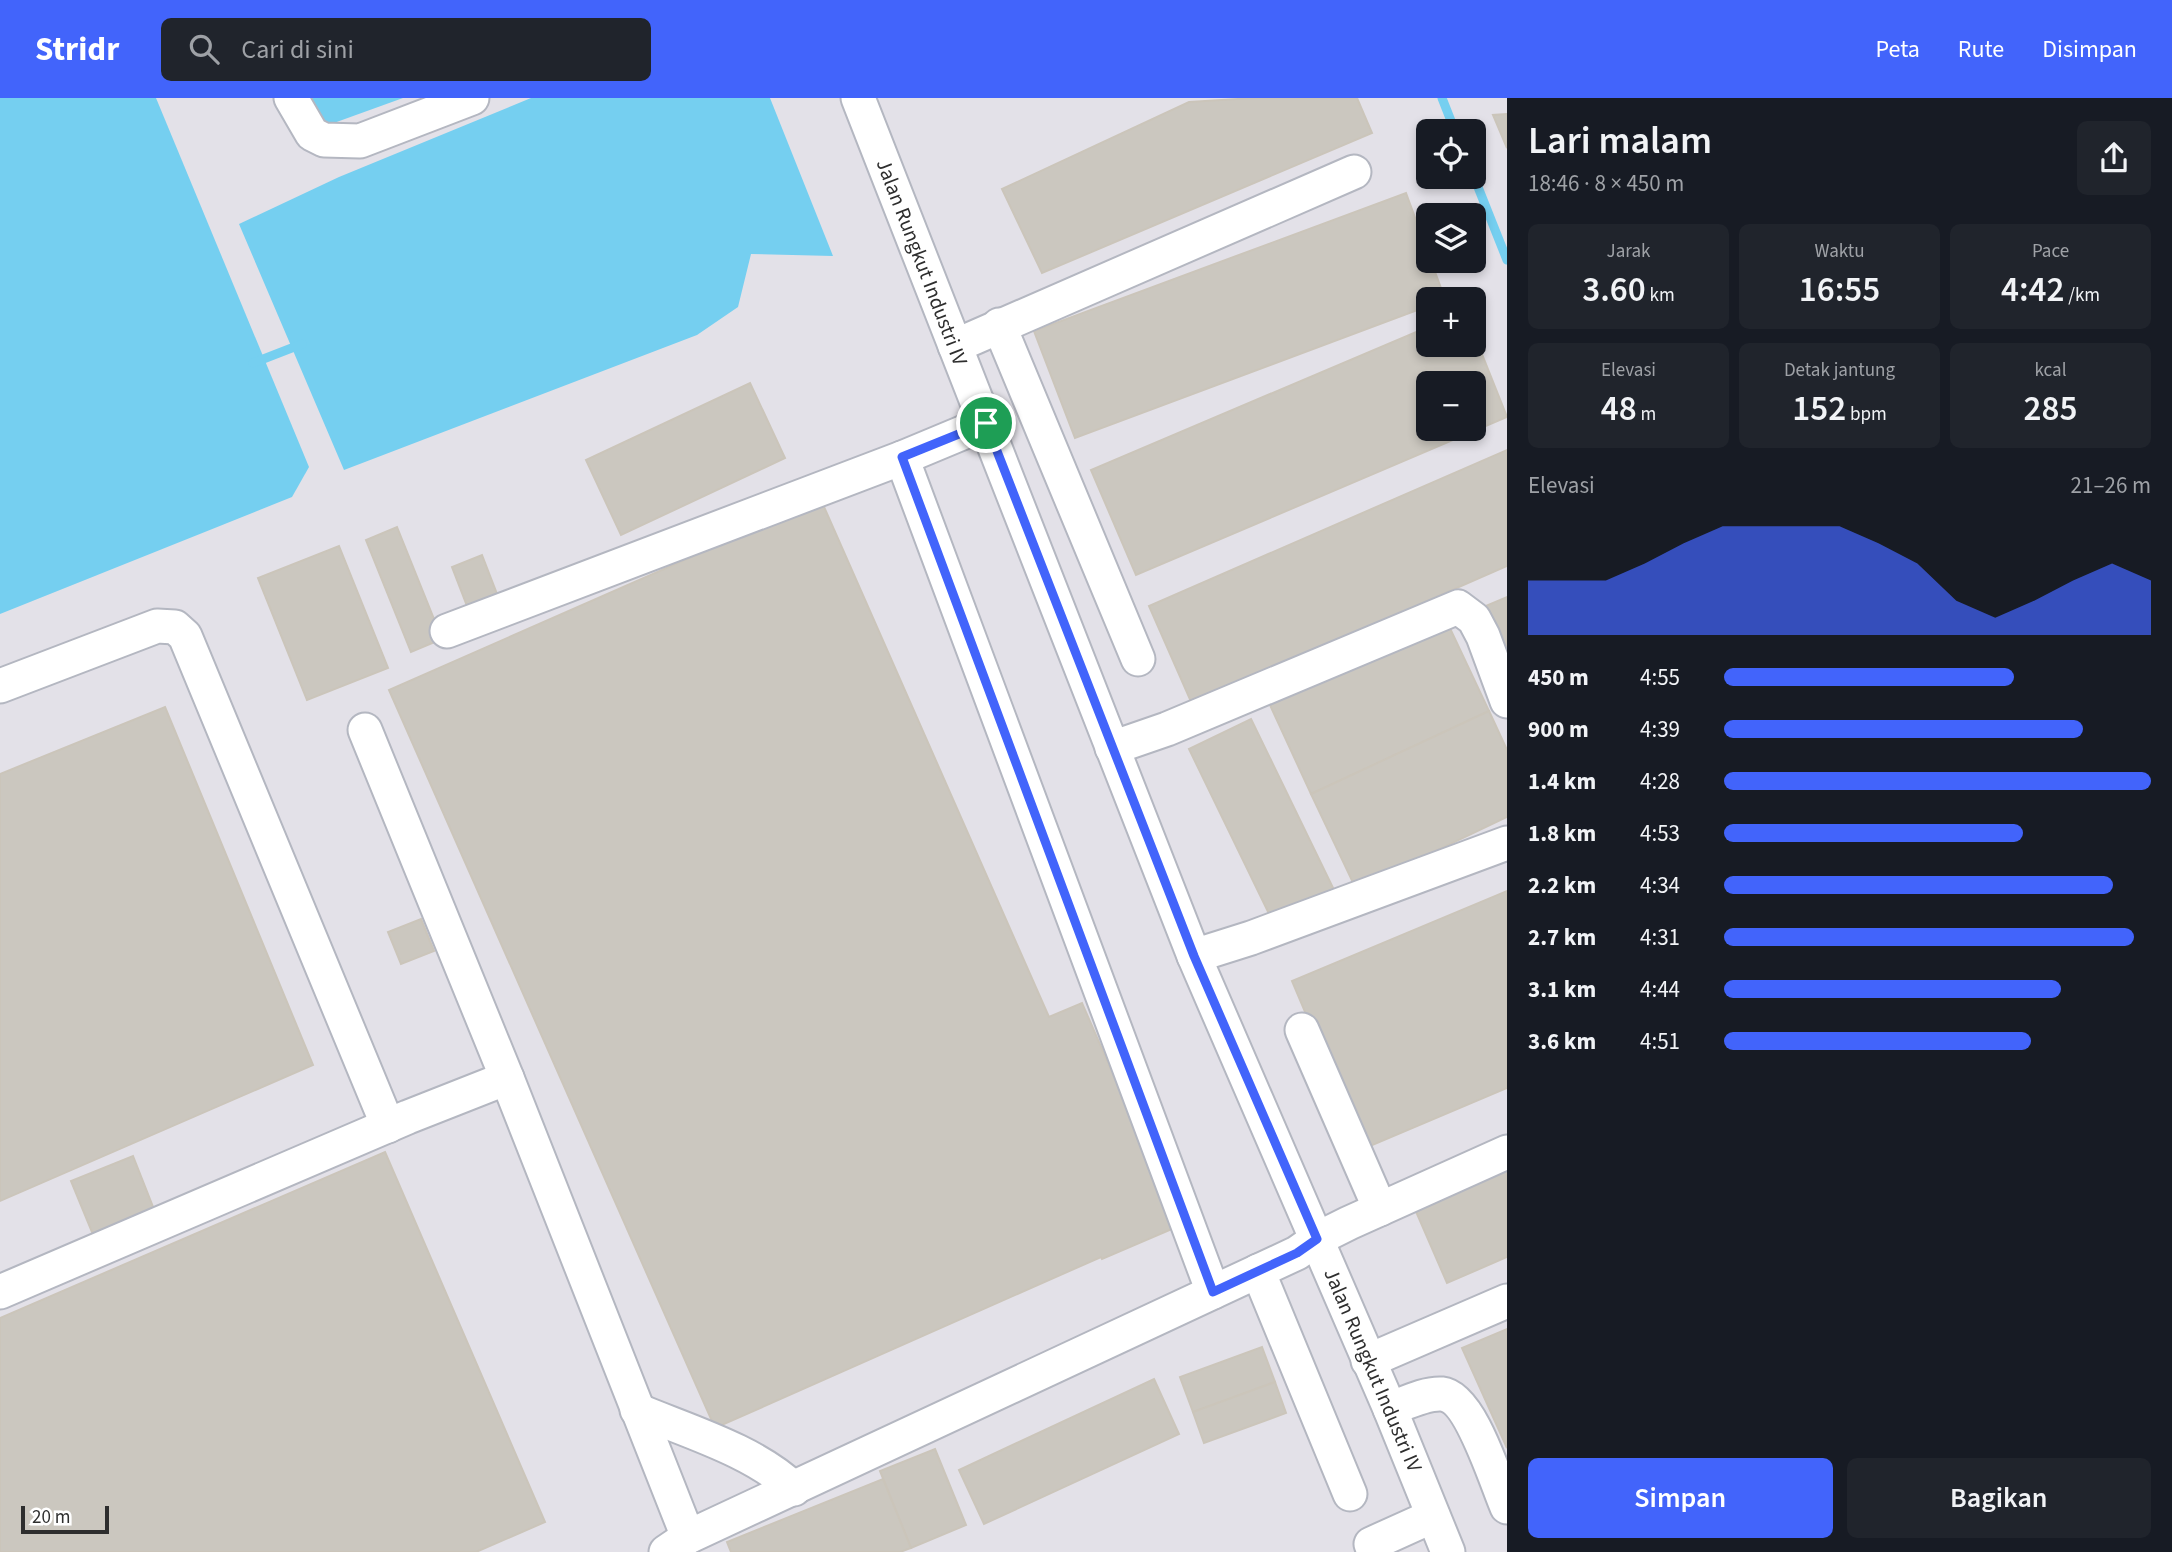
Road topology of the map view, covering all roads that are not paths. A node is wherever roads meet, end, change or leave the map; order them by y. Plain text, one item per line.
1 (291, 98) edge
2 (472, 98) edge
3 (858, 98) edge
4 (1354, 172) dead end
5 (999, 324) junction
6 (955, 345) junction
7 (986, 423) junction
8 (902, 457) junction
9 (447, 631) dead end
10 (1138, 659) dead end
11 (0, 686) edge
12 (1507, 701) edge
13 (365, 730) dead end
14 (1112, 748) junction
15 (1507, 843) edge
16 (1194, 956) junction
17 (1302, 1030) dead end
18 (507, 1079) junction
19 (398, 1122) junction
20 (1507, 1152) edge
21 (1380, 1209) junction
22 (1317, 1239) junction
23 (1258, 1271) junction
24 (0, 1292) edge
25 (1213, 1292) junction
26 (1507, 1301) edge
27 (1368, 1361) junction
28 (637, 1409) junction
29 (1390, 1409) junction
30 (794, 1489) junction
31 (1350, 1494) dead end
32 (1507, 1507) edge
33 (1433, 1516) junction
34 (675, 1547) edge
35 (1366, 1549) edge
36 (1448, 1552) edge

1 - 2 street
3 - 6 street, Jalan Rungkut Industri IV
4 - 5 street
5 - 6 street
5 - 10 street
6 - 7 street, Jalan Rungkut Industri IV
7 - 8 street
7 - 14 street, Jalan Rungkut Industri IV
8 - 9 street
8 - 25 street
11 - 19 street
12 - 14 street
13 - 18 street
14 - 16 street, Jalan Rungkut Industri IV
15 - 16 street
16 - 22 street, Jalan Rungkut Industri IV
17 - 21 street
18 - 19 street
18 - 28 street
19 - 24 street
20 - 21 street
21 - 22 street
22 - 23 street
22 - 27 street, Jalan Rungkut Industri IV
23 - 25 street
23 - 31 street
25 - 30 street
26 - 27 street
27 - 29 street, Jalan Rungkut Industri IV
28 - 30 street
28 - 34 street
29 - 32 street
29 - 33 street, Jalan Rungkut Industri IV
30 - 34 street
33 - 35 street
33 - 36 street, Jalan Rungkut Industri IV

